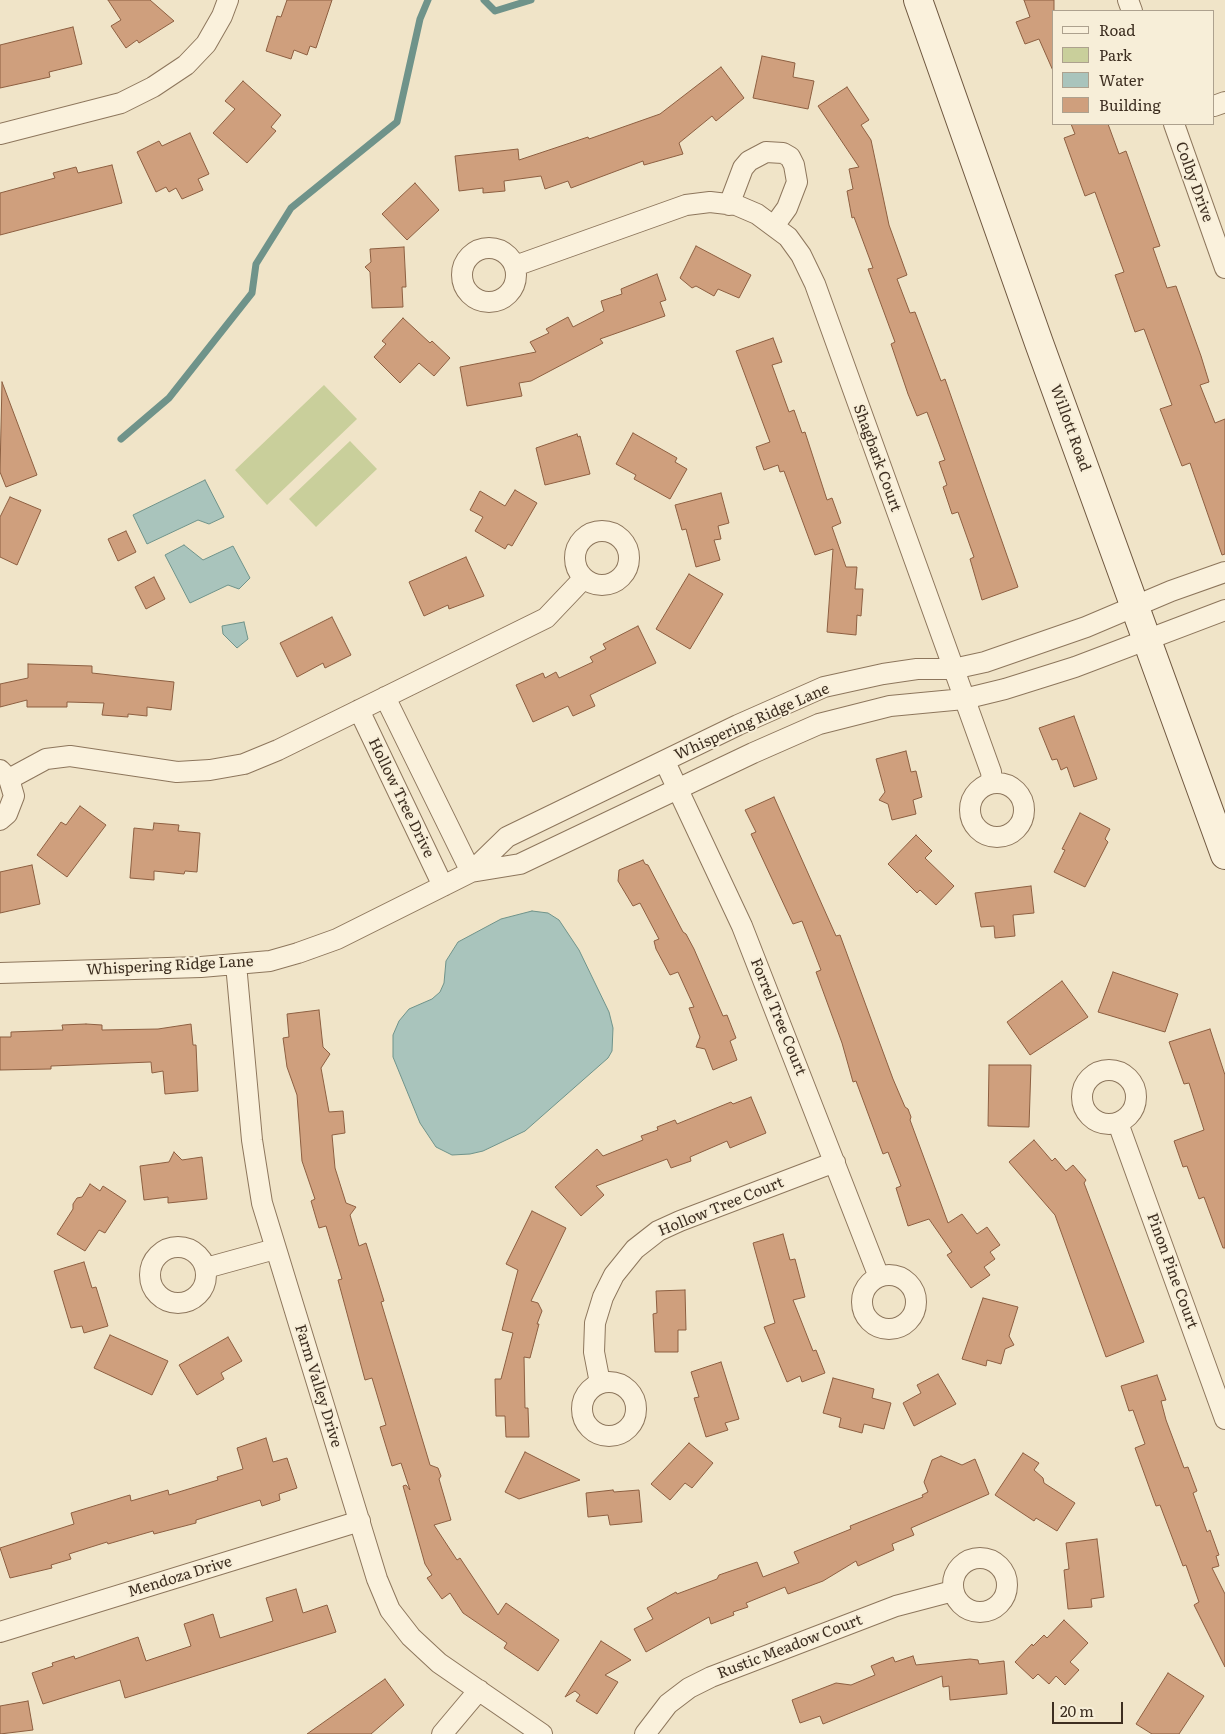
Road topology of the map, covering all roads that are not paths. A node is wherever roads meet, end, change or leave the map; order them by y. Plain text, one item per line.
1 (228, 0) edge
2 (918, 0) edge
3 (1174, 125) edge
4 (0, 134) edge
5 (729, 204) junction
6 (774, 226) junction
7 (515, 266) dead end
8 (1225, 268) edge
9 (1225, 572) edge
10 (584, 578) dead end
11 (1136, 606) junction
12 (1225, 610) edge
13 (1148, 639) junction
14 (953, 669) junction
15 (385, 697) junction
16 (964, 699) junction
17 (359, 710) junction
18 (665, 762) junction
19 (4, 774) edge
20 (992, 782) dead end
21 (678, 790) junction
22 (0, 820) edge
23 (1225, 855) edge
24 (471, 872) junction
25 (443, 886) junction
26 (236, 964) junction
27 (0, 973) edge
28 (1118, 1123) dead end
29 (835, 1162) junction
30 (276, 1249) junction
31 (206, 1268) dead end
32 (879, 1277) dead end
33 (600, 1383) dead end
34 (1225, 1419) edge
35 (360, 1521) junction
36 (953, 1591) dead end
37 (0, 1632) edge
38 (478, 1690) junction
39 (442, 1734) edge
40 (542, 1734) edge
41 (645, 1734) edge

1 - 4 street
2 - 11 main road, Willott Road
3 - 8 street, Colby Drive
5 - 6 street, Shagbark Court
5 - 6 street
5 - 7 street, Shagbark Court
6 - 14 street, Shagbark Court
9 - 11 street, Whispering Ridge Lane
10 - 15 street
11 - 13 main road, Willott Road
11 - 14 street, Whispering Ridge Lane
12 - 13 street, Whispering Ridge Lane
13 - 16 street, Whispering Ridge Lane
13 - 23 main road, Willott Road
14 - 16 street, Shagbark Court
14 - 18 street, Whispering Ridge Lane
15 - 17 street
15 - 24 street, Hollow Tree Drive
16 - 20 street, Shagbark Court
16 - 21 street, Whispering Ridge Lane
17 - 19 street
17 - 25 street, Hollow Tree Drive
18 - 21 street, Forrel Tree Court
18 - 24 street, Whispering Ridge Lane
19 - 22 street
21 - 24 street, Whispering Ridge Lane
21 - 29 street, Forrel Tree Court
24 - 25 street, Whispering Ridge Lane
25 - 26 street, Whispering Ridge Lane
26 - 27 street, Whispering Ridge Lane
26 - 30 street, Farm Valley Drive
28 - 34 street, Pinon Pine Court
29 - 32 street, Forrel Tree Court
29 - 33 street, Hollow Tree Court
30 - 31 street
30 - 35 street, Farm Valley Drive
35 - 37 street, Mendoza Drive
35 - 38 street, Farm Valley Drive
36 - 41 street, Rustic Meadow Court
38 - 39 street
38 - 40 street, Farm Valley Drive

